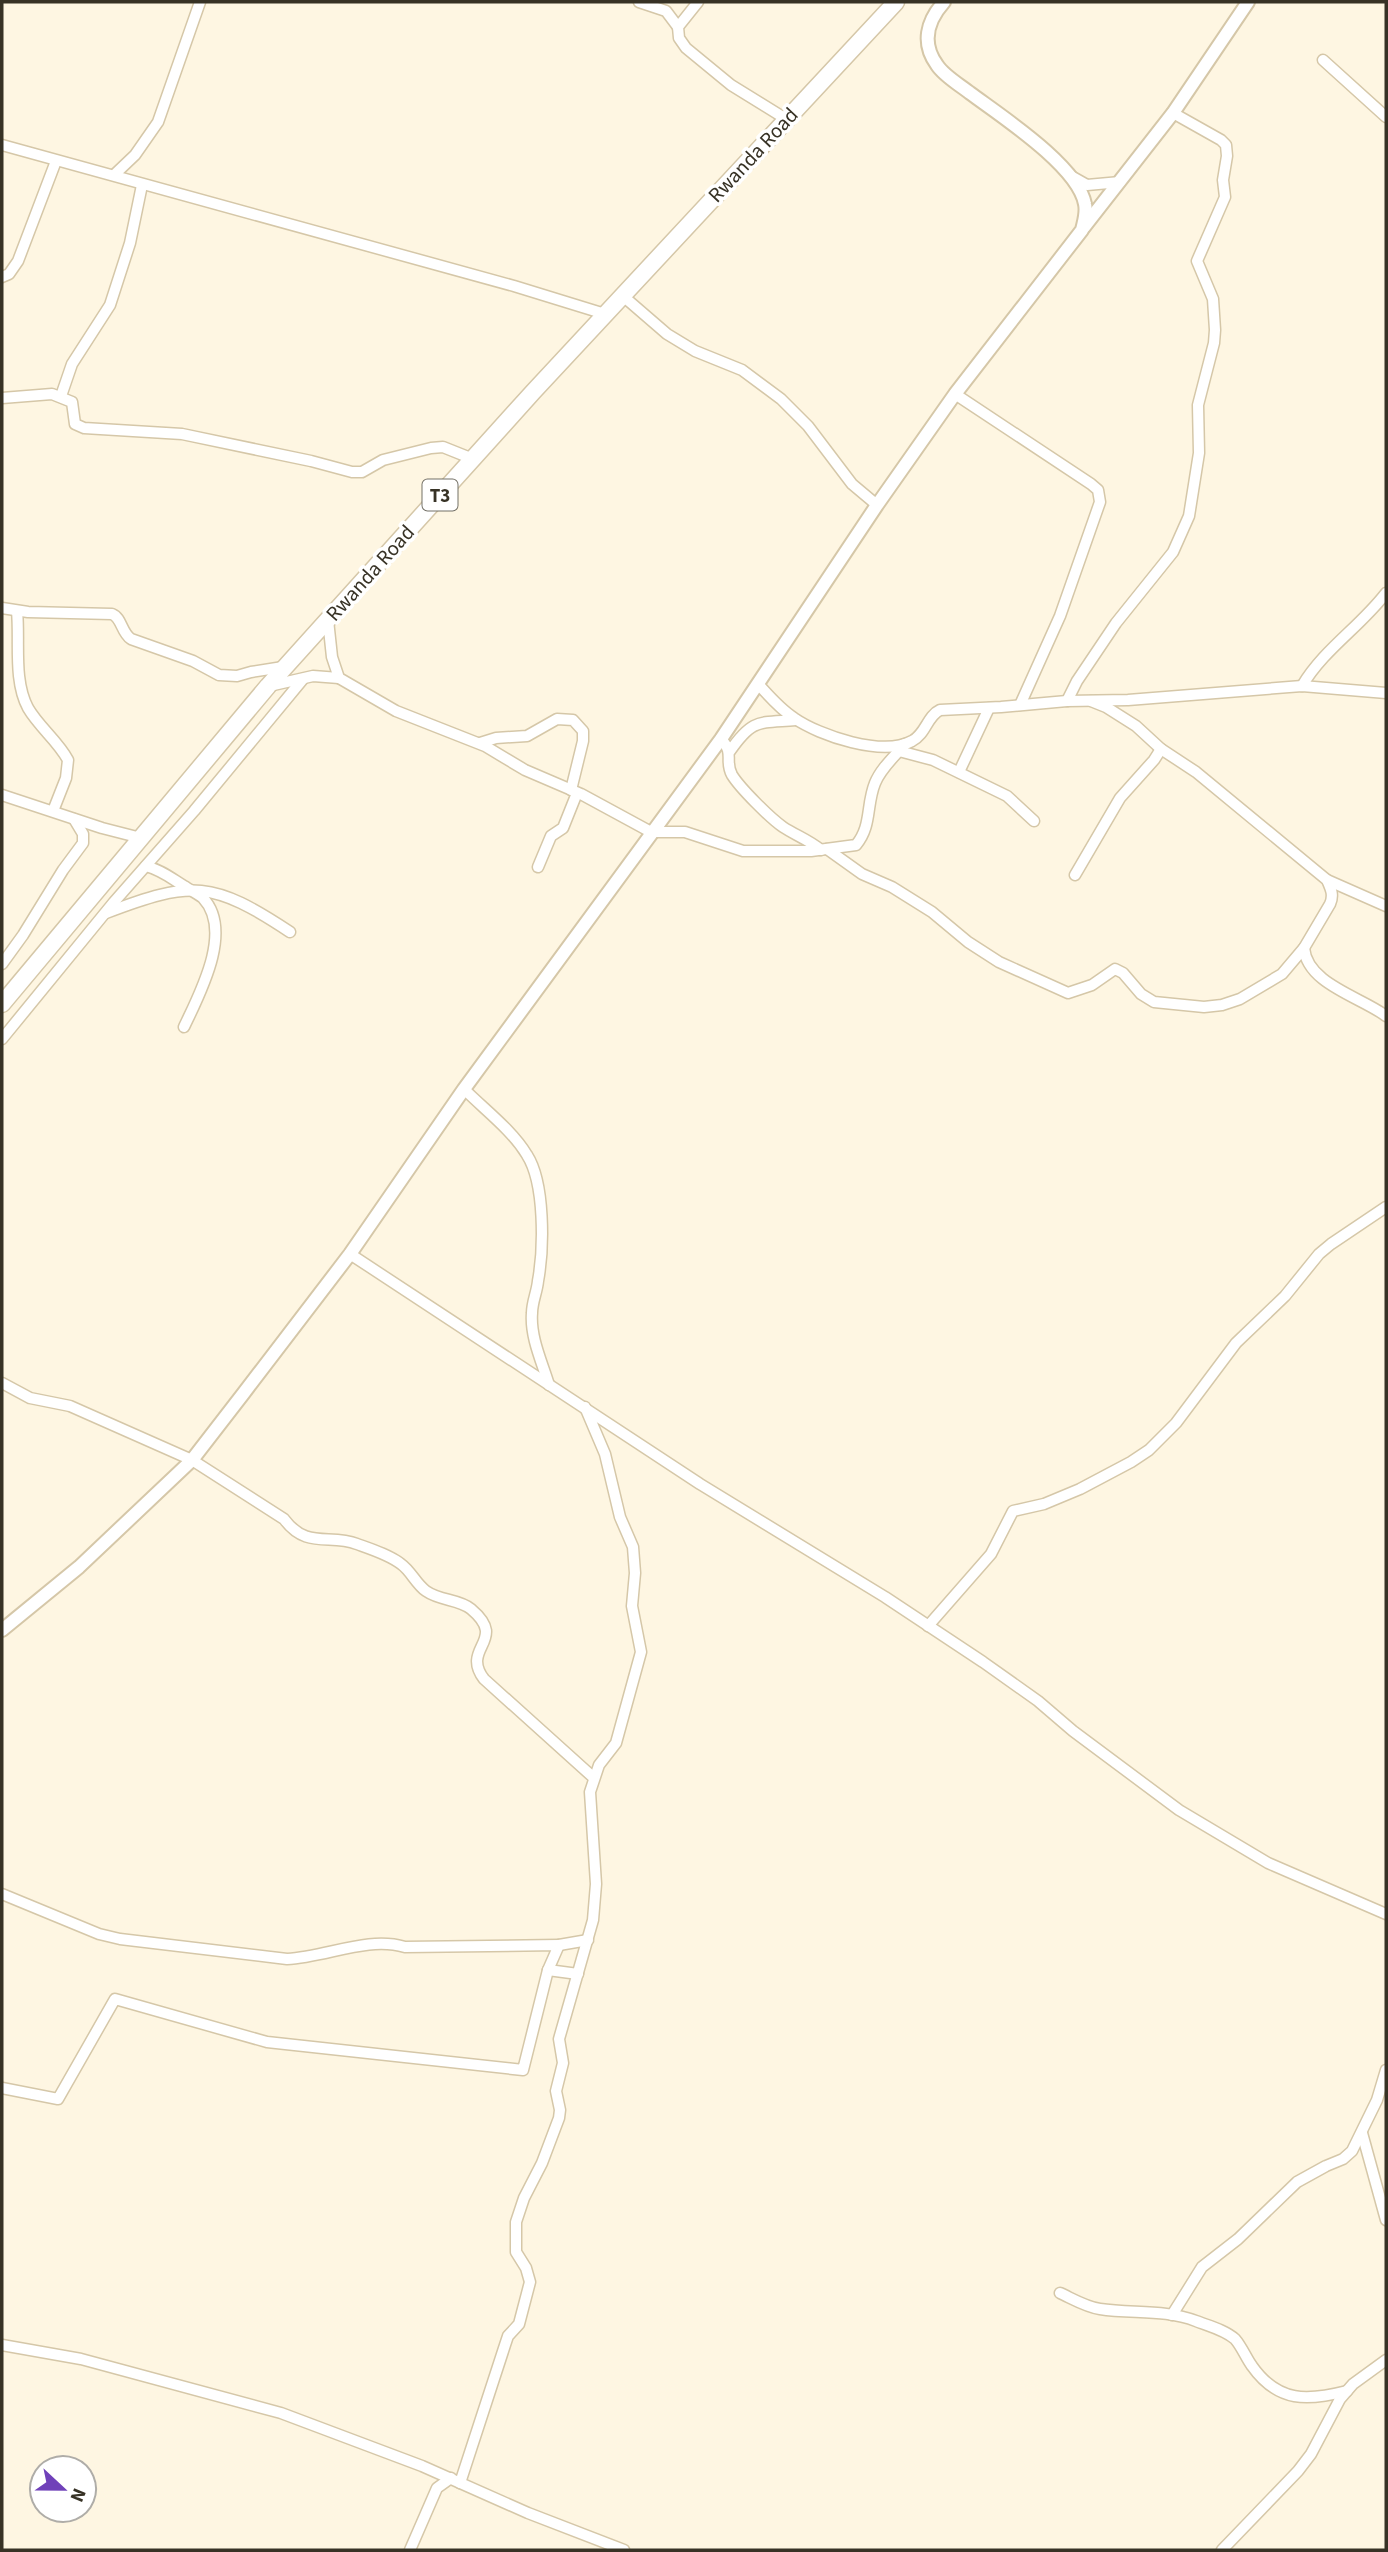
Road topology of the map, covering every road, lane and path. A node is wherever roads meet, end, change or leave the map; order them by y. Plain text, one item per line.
1 (200, 2) edge
2 (639, 2) edge
3 (698, 2) edge
4 (896, 2) edge
5 (944, 2) edge
6 (1248, 2) edge
7 (678, 27) junction
8 (1323, 60) dead end
9 (1173, 113) junction
10 (1386, 117) edge
11 (786, 119) junction
12 (2, 145) edge
13 (56, 161) junction
14 (1069, 174) junction
15 (114, 175) junction
16 (1121, 181) junction
17 (142, 184) junction
18 (1082, 230) junction
19 (2, 277) edge
20 (623, 296) junction
21 (606, 314) junction
22 (955, 394) junction
23 (61, 396) junction
24 (2, 398) edge
25 (473, 459) junction
26 (877, 505) junction
27 (1386, 593) edge
28 (2, 608) edge
29 (16, 611) junction
30 (328, 620) junction
31 (287, 666) junction
32 (339, 678) junction
33 (303, 679) junction
34 (759, 685) junction
35 (1302, 686) junction
36 (268, 687) junction
37 (1386, 693) edge
38 (1067, 701) junction
39 (1091, 701) junction
40 (1020, 705) junction
41 (989, 708) junction
42 (796, 720) junction
43 (721, 739) junction
44 (480, 743) junction
45 (902, 747) junction
46 (1161, 749) junction
47 (730, 751) junction
48 (959, 772) junction
49 (574, 791) junction
50 (2, 795) edge
51 (53, 811) junction
52 (74, 819) junction
53 (1034, 821) dead end
54 (651, 832) junction
55 (141, 838) junction
56 (824, 850) junction
57 (146, 866) junction
58 (538, 867) dead end
59 (1075, 876) dead end
60 (1326, 880) junction
61 (190, 890) junction
62 (1384, 901) edge
63 (106, 913) junction
64 (290, 932) dead end
65 (1304, 948) junction
66 (2, 964) edge
67 (2, 1004) edge
68 (1386, 1016) edge
69 (184, 1027) dead end
70 (2, 1039) edge
71 (464, 1089) junction
72 (1386, 1207) edge
73 (350, 1254) junction
74 (2, 1383) edge
75 (549, 1385) junction
76 (585, 1407) junction
77 (192, 1460) junction
78 (928, 1626) junction
79 (2, 1630) edge
80 (594, 1779) junction
81 (2, 1894) edge
82 (1386, 1914) edge
83 (588, 1940) junction
84 (559, 1945) junction
85 (548, 1970) junction
86 (578, 1975) junction
87 (1386, 2070) edge
88 (2, 2088) edge
89 (1362, 2133) junction
90 (1386, 2220) edge
91 (1060, 2293) dead end
92 (1172, 2315) junction
93 (2, 2345) edge
94 (1386, 2360) edge
95 (1348, 2390) junction
96 (456, 2481) junction
97 (410, 2550) edge
98 (624, 2550) edge
99 (1222, 2550) edge

1 - 15 street
2 - 7 street
3 - 7 street
4 - 11 highway, Rwanda Road / T3
5 - 14 street
6 - 9 street
7 - 11 street
8 - 10 street
9 - 16 street
9 - 38 street
11 - 20 highway, Rwanda Road / T3
12 - 13 street
13 - 15 street
13 - 19 street
14 - 16 street
14 - 18 street
15 - 17 street
16 - 18 street
17 - 21 street
17 - 23 street
18 - 22 street
20 - 21 highway, Rwanda Road / T3
20 - 26 street
21 - 25 highway, Rwanda Road / T3
22 - 26 street
22 - 40 street
23 - 24 street
23 - 25 street
25 - 30 highway, Rwanda Road / T3
26 - 34 street
27 - 35 street
28 - 29 street
29 - 31 street
29 - 51 street
30 - 31 highway, Rwanda Road / T3
30 - 32 street
31 - 36 highway, Rwanda Road / T3
32 - 33 street
32 - 44 street
33 - 36 street
33 - 57 street
34 - 42 street
34 - 43 street
35 - 37 street
35 - 39 street
36 - 55 highway, Rwanda Road / T3
38 - 39 street
38 - 40 street
39 - 46 street
40 - 41 street
41 - 45 street
41 - 48 street
42 - 45 street
42 - 47 street
43 - 47 street
43 - 54 street
44 - 49 street
44 - 49 street
45 - 48 street
45 - 56 street
46 - 59 street
46 - 60 street
47 - 56 street
48 - 53 street
49 - 54 street
49 - 58 street
50 - 51 street
51 - 52 street
52 - 55 street
52 - 66 street
54 - 56 street
54 - 71 street
55 - 67 highway, Rwanda Road / T3
56 - 65 street
57 - 61 street
57 - 63 street
60 - 62 street
60 - 65 street
61 - 63 street
61 - 64 street
61 - 69 street
63 - 70 street
65 - 68 street
71 - 73 street
71 - 75 street
72 - 78 street
73 - 75 street
73 - 77 street
74 - 77 street
75 - 76 street
76 - 78 street
76 - 80 street
77 - 79 street
77 - 80 street
78 - 82 street
80 - 83 street
81 - 84 street
83 - 84 street
83 - 86 street
84 - 85 street
85 - 86 street
85 - 88 street
86 - 96 street
87 - 89 street
89 - 90 street
89 - 92 street
91 - 92 street
92 - 95 street
93 - 96 street
94 - 95 street
95 - 99 street
96 - 97 street
96 - 98 street

